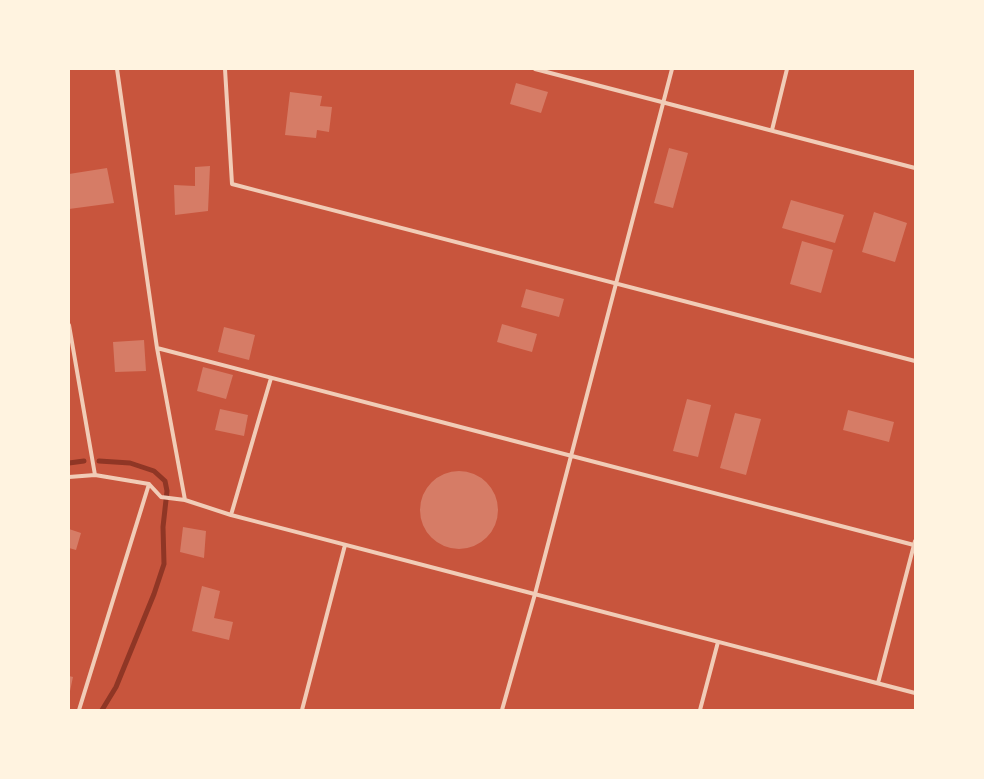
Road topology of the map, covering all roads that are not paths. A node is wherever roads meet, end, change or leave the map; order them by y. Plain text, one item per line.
1 (117, 69) edge
2 (225, 69) edge
3 (535, 69) edge
4 (672, 69) edge
5 (788, 69) edge
6 (663, 102) junction
7 (772, 130) junction
8 (915, 168) edge
9 (616, 283) junction
10 (69, 325) edge
11 (157, 348) junction
12 (915, 361) edge
13 (271, 378) junction
14 (571, 456) junction
15 (95, 475) junction
16 (69, 477) edge
17 (149, 484) junction
18 (185, 500) junction
19 (231, 515) junction
20 (914, 543) edge
21 (345, 545) junction
22 (535, 594) junction
23 (718, 642) junction
24 (878, 683) junction
25 (915, 693) edge
26 (79, 710) edge
27 (302, 710) edge
28 (502, 710) edge
29 (700, 710) edge

1 - 11 street
2 - 9 street
3 - 6 street
4 - 6 street
5 - 7 street
6 - 7 street
6 - 9 street
7 - 8 street
9 - 12 street
9 - 14 street
10 - 15 street
11 - 13 street
11 - 18 street
13 - 14 street
13 - 19 street
14 - 20 street
14 - 22 street
15 - 16 street
15 - 17 street
17 - 18 street
17 - 26 street
18 - 19 street
19 - 21 street
20 - 24 street
21 - 22 street
21 - 27 street
22 - 23 street
22 - 28 street
23 - 24 street
23 - 29 street
24 - 25 street

